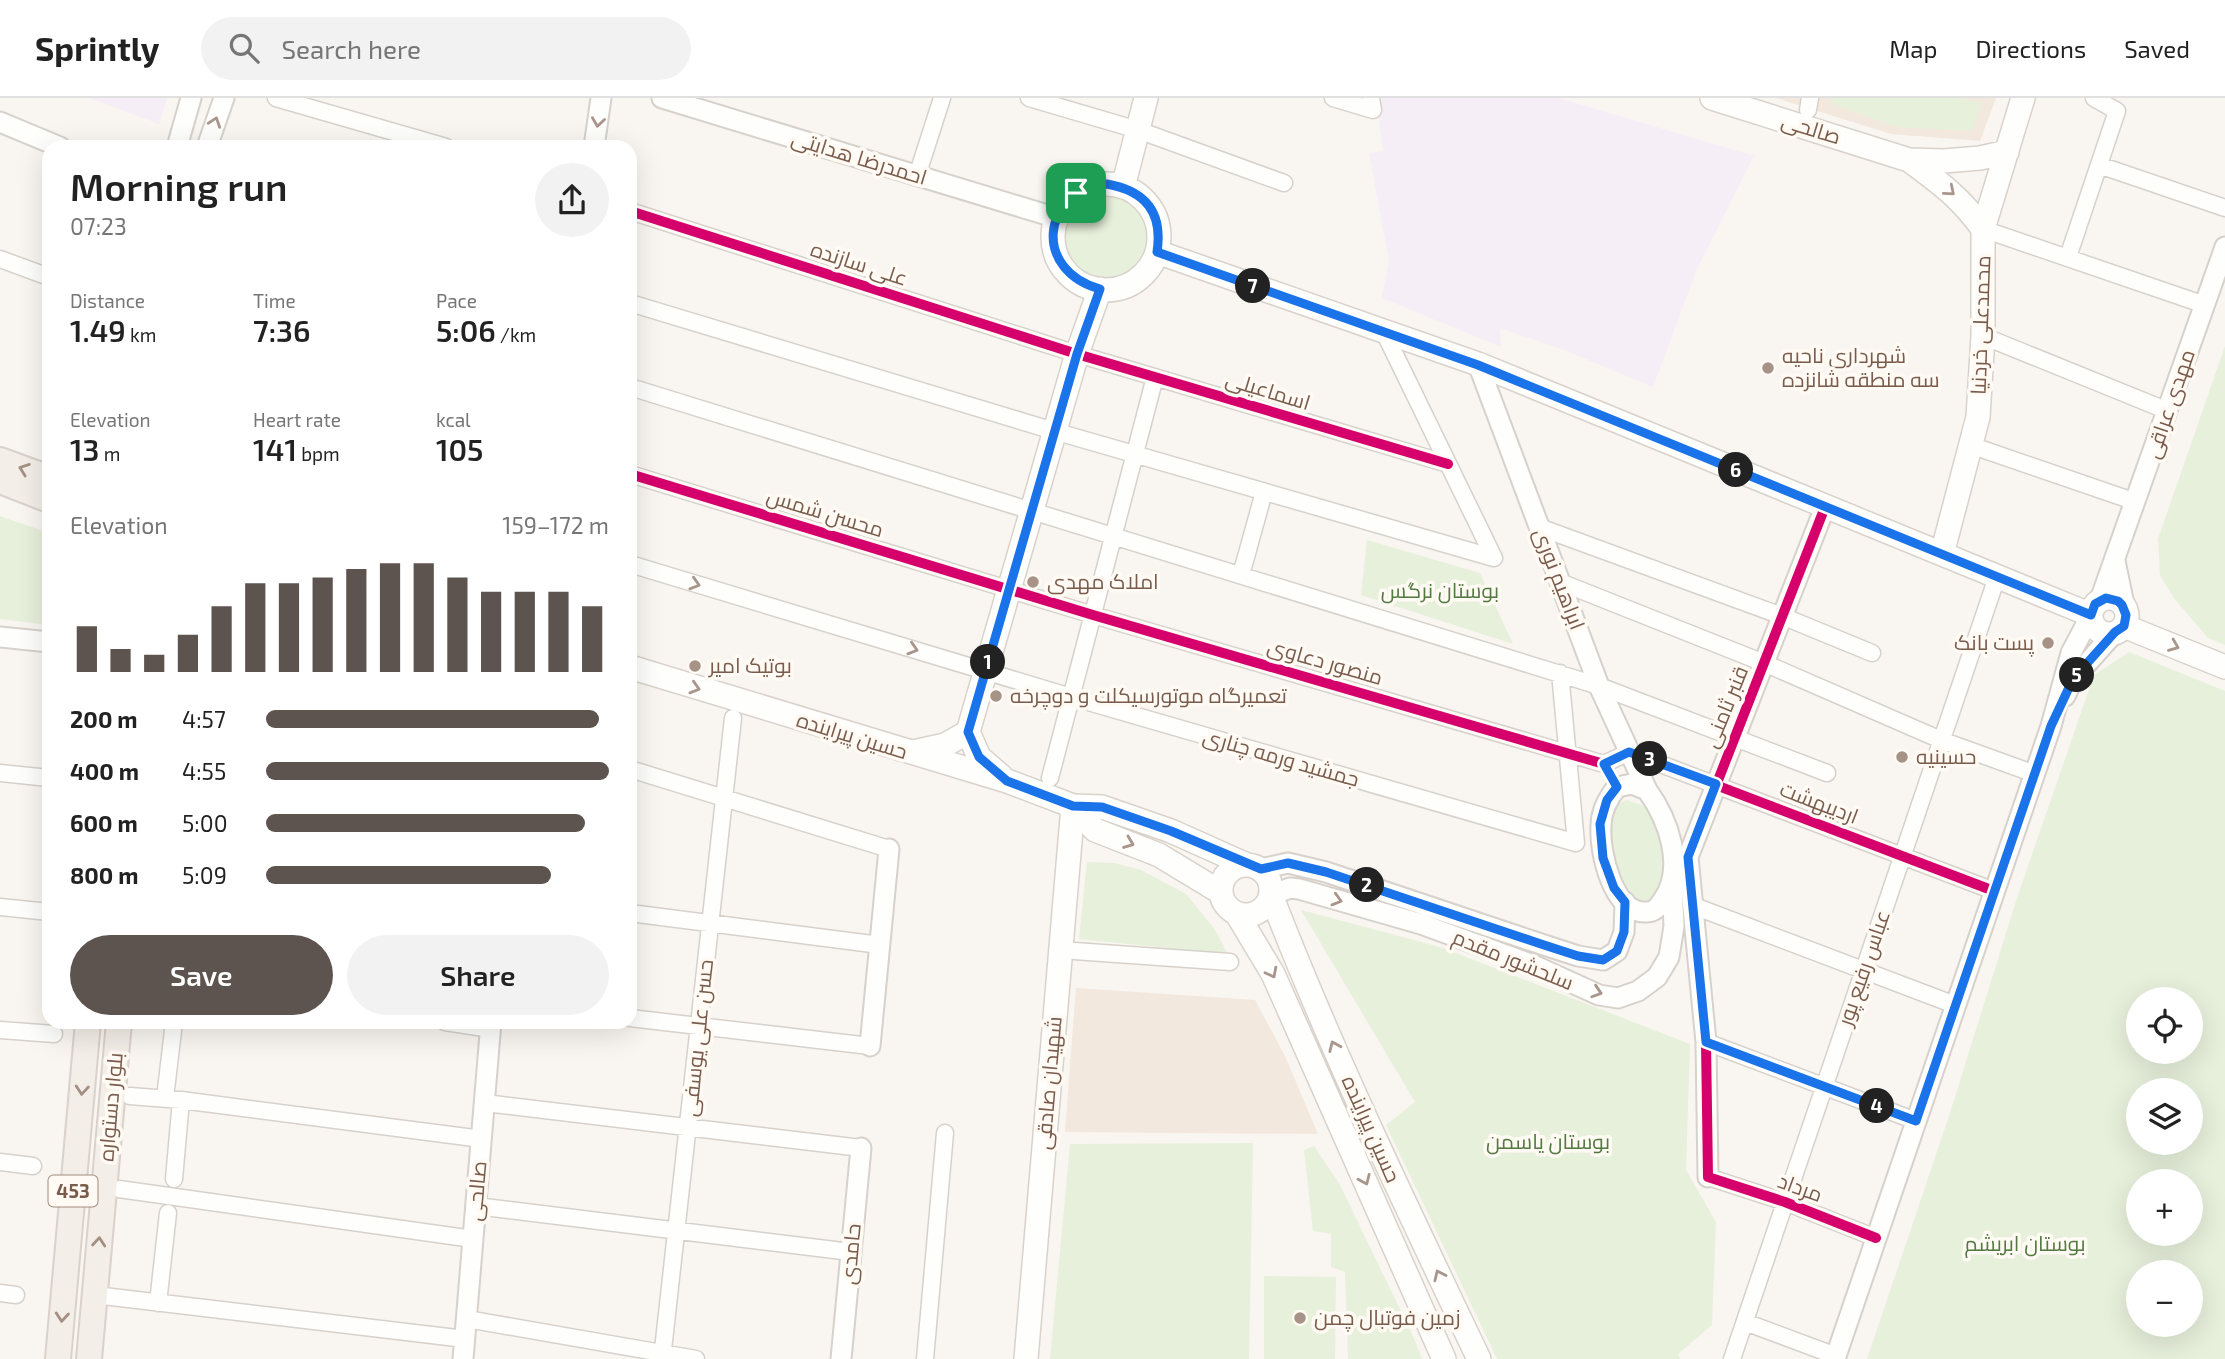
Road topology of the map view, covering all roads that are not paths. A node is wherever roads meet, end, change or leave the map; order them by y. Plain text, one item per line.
1 (191, 98) edge
2 (224, 98) edge
3 (276, 98) edge
4 (601, 98) edge
5 (662, 98) edge
6 (942, 98) edge
7 (1029, 98) edge
8 (1146, 98) edge
9 (1333, 98) edge
10 (1712, 98) edge
11 (2023, 98) edge
12 (2094, 98) edge
13 (1372, 104) edge
14 (0, 122) edge
15 (1138, 130) junction
16 (43, 140) edge
17 (179, 140) edge
18 (209, 140) edge
19 (425, 140) edge
20 (595, 140) edge
21 (2007, 152) junction
22 (1909, 160) junction
23 (2099, 165) junction
24 (917, 176) junction
25 (1284, 183) dead end
26 (1123, 187) junction
27 (2225, 208) edge
28 (637, 213) edge
29 (1056, 218) junction
30 (1983, 229) junction
31 (2225, 247) edge
32 (1157, 252) junction
33 (2068, 257) junction
34 (1, 262) edge
35 (42, 274) edge
36 (1100, 289) junction
37 (637, 305) edge
38 (2205, 305) junction
39 (1384, 332) junction
40 (1983, 335) junction
41 (1077, 354) junction
42 (1478, 365) junction
43 (1155, 377) junction
44 (637, 389) edge
45 (2168, 411) junction
46 (1054, 432) junction
47 (1970, 445) junction
48 (1135, 454) junction
49 (0, 460) edge
50 (1448, 464) junction
51 (637, 476) edge
52 (0, 481) edge
53 (42, 491) edge
54 (1264, 492) junction
55 (42, 493) edge
56 (2136, 502) junction
57 (1825, 507) junction
58 (1032, 511) junction
59 (1539, 527) junction
60 (1114, 536) junction
61 (1942, 554) junction
62 (2115, 561) junction
63 (637, 566) edge
64 (1241, 575) junction
65 (1997, 577) junction
66 (1560, 582) junction
67 (1009, 589) junction
68 (2095, 608) junction
69 (1093, 614) junction
70 (1782, 616) junction
71 (2121, 623) junction
72 (0, 637) edge
73 (42, 641) edge
74 (1872, 653) dead end
75 (1764, 663) junction
76 (2225, 667) edge
77 (637, 669) edge
78 (986, 671) junction
79 (1560, 674) junction
80 (1600, 686) junction
81 (1071, 697) junction
82 (733, 718) dead end
83 (2051, 726) junction
84 (968, 732) junction
85 (1734, 737) junction
86 (1941, 740) junction
87 (1629, 752) junction
88 (909, 753) junction
89 (1568, 753) junction
90 (1604, 764) junction
91 (637, 771) edge
92 (0, 773) edge
93 (1827, 773) dead end
94 (2035, 774) junction
95 (42, 777) edge
96 (1050, 778) dead end
97 (1007, 781) junction
98 (1716, 784) junction
99 (1617, 787) junction
100 (1647, 790) junction
101 (724, 799) junction
102 (1073, 806) junction
103 (889, 849) joint
104 (1902, 855) junction
105 (1254, 867) junction
106 (1672, 881) junction
107 (1994, 891) junction
108 (1220, 892) junction
109 (1271, 895) junction
110 (1625, 902) junction
111 (1694, 906) junction
112 (0, 907) edge
113 (42, 911) edge
114 (637, 914) edge
115 (1237, 914) junction
116 (711, 923) junction
117 (880, 946) junction
118 (1060, 950) junction
119 (1230, 961) dead end
120 (1864, 970) junction
121 (1955, 1005) junction
122 (637, 1019) edge
123 (699, 1025) junction
124 (87, 1029) edge
125 (117, 1029) edge
126 (174, 1029) edge
127 (491, 1029) edge
128 (0, 1030) edge
129 (54, 1034) dead end
130 (1706, 1042) junction
131 (870, 1046) joint
132 (1825, 1086) junction
133 (130, 1096) dead end
134 (173, 1099) junction
135 (485, 1103) junction
136 (1916, 1121) junction
137 (688, 1128) junction
138 (945, 1133) dead end
139 (482, 1139) junction
140 (861, 1148) joint
141 (0, 1162) edge
142 (33, 1166) dead end
143 (1708, 1177) joint
144 (174, 1179) dead end
145 (119, 1189) dead end
146 (1785, 1202) junction
147 (476, 1206) junction
148 (168, 1213) dead end
149 (677, 1230) junction
150 (1876, 1238) junction
151 (473, 1239) junction
152 (851, 1252) junction
153 (95, 1295) junction
154 (158, 1303) junction
155 (467, 1319) junction
156 (1745, 1322) junction
157 (465, 1339) junction
158 (663, 1356) edge
159 (1835, 1357) edge
160 (58, 1359) edge
161 (89, 1359) edge
162 (463, 1359) edge
163 (696, 1359) edge
164 (841, 1359) edge
165 (925, 1359) edge
166 (1026, 1359) edge
167 (1444, 1359) edge
168 (1479, 1359) edge
169 (1732, 1359) edge

1 - 17 street
18 -> 2 street
3 - 19 street
4 -> 20 street
5 - 24 street, احمدرضا هدایتی
6 - 24 street
7 - 15 street
8 - 15 main road
9 - 13 street
10 - 22 main road, صالحی
11 - 21 main road, محمدعلی خردنیا
12 - 23 street
14 - 16 street
15 - 25 street
15 - 26 main road
21 - 22 main road, صالحی
21 - 30 main road, محمدعلی خردنیا
22 -> 30 main road, صالحی
23 - 27 street
23 - 33 street
24 - 29 street, احمدرضا هدایتی
26 - 29 main road
26 - 32 main road
28 - 41 street, علی سازنده
29 - 36 main road
30 - 33 street
30 - 40 main road, محمدعلی خردنیا
31 - 38 street, مهدی عراقی
32 - 36 main road
32 - 39 main road
33 - 38 street
34 - 35 street
36 - 41 main road
37 - 46 street
38 - 45 street, مهدی عراقی
39 - 42 main road
39 - 50 street
40 - 45 street
40 - 47 main road, محمدعلی خردنیا
41 - 43 street, اسماعیلی
41 - 46 main road
42 - 57 main road
42 - 59 street, ابراهیم نوری
43 - 48 street
43 - 50 street, اسماعیلی
44 - 58 street
45 - 56 street, مهدی عراقی
46 - 48 street
46 - 58 main road
47 - 56 street
47 - 61 main road, محمدعلی خردنیا
48 - 54 street
48 - 60 street
53 -> 49 main road
50 - 54 street
51 - 67 street, محسن شمس
52 - 55 main road
54 - 64 street
56 - 62 street, مهدی عراقی
57 - 61 main road
57 - 70 street, قنبر ثامنی
58 - 60 street
58 - 67 main road
59 - 66 street, ابراهیم نوری
59 - 70 street
60 - 64 street
60 - 69 street
61 - 65 main road
62 - 68 street, مهدی عراقی
62 - 71 street
63 -> 78 street, جمشید ورمه چناری
64 - 79 street
65 - 68 main road
65 - 86 street, عباس رفیع پور
66 - 75 street
66 - 80 street, ابراهیم نوری
67 - 69 street, منصور دعاوی
67 - 78 main road
68 - 71 main road
68 - 71 main road
68 - 83 street, مهدی عراقی
69 - 81 street
69 - 89 street, منصور دعاوی
70 - 74 street
70 - 75 street, قنبر ثامنی
71 -> 76 main road
71 - 83 street
72 - 73 street
75 - 85 street, قنبر ثامنی
75 - 86 street
77 -> 88 main road, حسین پیراینده
78 - 81 street, جمشید ورمه چناری
78 - 84 main road
79 - 80 street
79 - 89 street
80 - 85 street
80 - 87 street, ابراهیم نوری
81 - 89 street, جمشید ورمه چناری
81 - 96 street
82 - 101 street, حسن علی یوسفی
83 - 94 street
84 - 88 main road
84 - 97 main road
85 - 93 street
85 - 98 street, قنبر ثامنی
86 - 94 street
86 - 104 street, عباس رفیع پور
87 - 90 street
87 - 98 street, اردیبهشت
87 - 100 street, ابراهیم نوری
88 - 97 main road, حسین پیراینده
89 - 90 street, منصور دعاوی
90 - 99 street
91 - 101 street
92 - 95 street
94 - 107 street
97 - 102 main road, حسین پیراینده
98 - 104 street, اردیبهشت
98 - 111 street, قنبر ثامنی
99 - 100 street
99 - 110 street
100 - 106 street, سلحشور مقدم
101 - 103 street
101 - 116 street, حسن علی یوسفی
102 - 105 main road, حسین پیراینده
102 -> 108 main road, حسین پیراینده
102 - 118 main road, شهیدان صادقی
103 - 117 street
104 - 107 street, اردیبهشت
104 - 120 street, عباس رفیع پور
105 - 108 main road
105 - 109 main road
105 - 110 street, سلحشور مقدم
109 -> 106 street, سلحشور مقدم
106 - 110 street
107 - 121 street
108 - 115 main road
109 - 115 main road
168 -> 109 main road, حسین پیراینده
111 - 120 street
111 - 130 street, قنبر ثامنی
112 - 113 street
114 - 116 street
115 -> 167 main road, حسین پیراینده
116 - 117 street
116 - 123 street, حسن علی یوسفی
117 - 131 street
118 - 119 street
118 - 166 main road, شهیدان صادقی
120 - 121 street
120 - 132 street, عباس رفیع پور
121 - 136 street
122 - 123 street
123 - 131 street
123 - 137 street, حسن علی یوسفی
124 -> 160 main road, بلوار دستواره / 453
153 -> 125 main road, بلوار دستواره / 453
126 - 134 street
127 - 135 street, صالحی
128 - 129 street
130 - 132 street
130 - 143 street, قنبر ثامنی
132 - 136 street
132 - 146 street, عباس رفیع پور
133 - 134 street
134 - 139 street
134 - 144 street
135 - 137 street
135 - 139 street, صالحی
136 - 150 street
137 - 140 street
137 - 149 street, حسن علی یوسفی
138 - 165 street
139 - 147 street, صالحی
140 - 152 street, حامدی
141 - 142 street
143 - 146 street, مرداد
145 - 151 street
146 - 150 street, مرداد
146 - 156 street, عباس رفیع پور
147 - 149 street
147 - 151 street, صالحی
148 - 154 street
149 - 152 street
149 - 158 street, حسن علی یوسفی
150 - 159 street
151 - 155 street, صالحی
152 - 164 street, حامدی
153 - 154 street
153 - 161 main road, بلوار دستواره / 453
154 - 157 street
155 - 157 street, صالحی
155 - 158 street
156 - 159 street
156 - 169 street, عباس رفیع پور
157 - 162 street, صالحی
158 - 163 street

